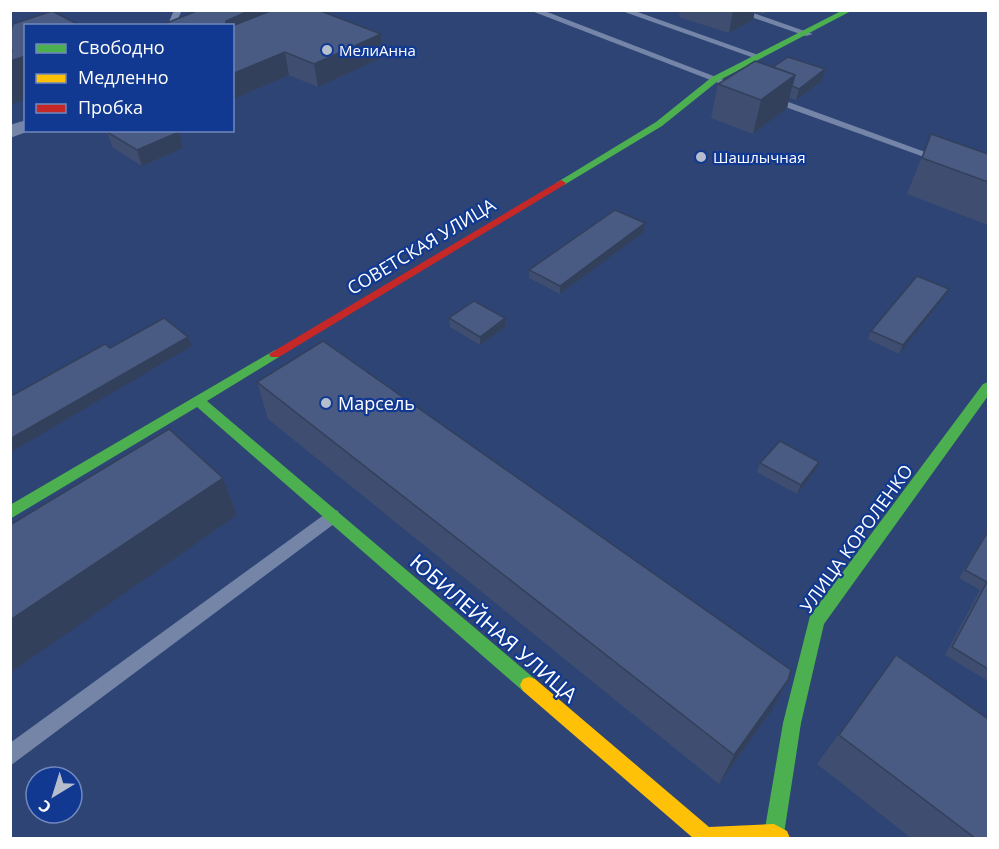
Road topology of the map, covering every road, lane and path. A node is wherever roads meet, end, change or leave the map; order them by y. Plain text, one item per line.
1 (178, 10) edge
2 (533, 10) edge
3 (623, 10) edge
4 (735, 10) edge
5 (850, 10) edge
6 (171, 24) edge
7 (809, 34) junction
8 (760, 57) junction
9 (715, 79) junction
10 (737, 87) edge
11 (759, 94) edge
12 (956, 165) edge
13 (988, 387) edge
14 (198, 401) junction
15 (10, 513) edge
16 (332, 516) junction
17 (10, 756) edge
18 (777, 836) edge

1 - 6 lane
2 - 9 lane
3 - 8 lane
4 - 7 lane
5 - 7 street, СОВЕТСКАЯ УЛИЦА
7 - 8 street, СОВЕТСКАЯ УЛИЦА
8 - 9 street, СОВЕТСКАЯ УЛИЦА
9 - 10 lane
9 - 14 street, СОВЕТСКАЯ УЛИЦА
11 - 12 lane
13 - 18 street, УЛИЦА КОРОЛЕНКО
14 - 15 street, СОВЕТСКАЯ УЛИЦА
14 - 16 street, ЮБИЛЕЙНАЯ УЛИЦА
16 - 17 lane
16 - 18 street, ЮБИЛЕЙНАЯ УЛИЦА

